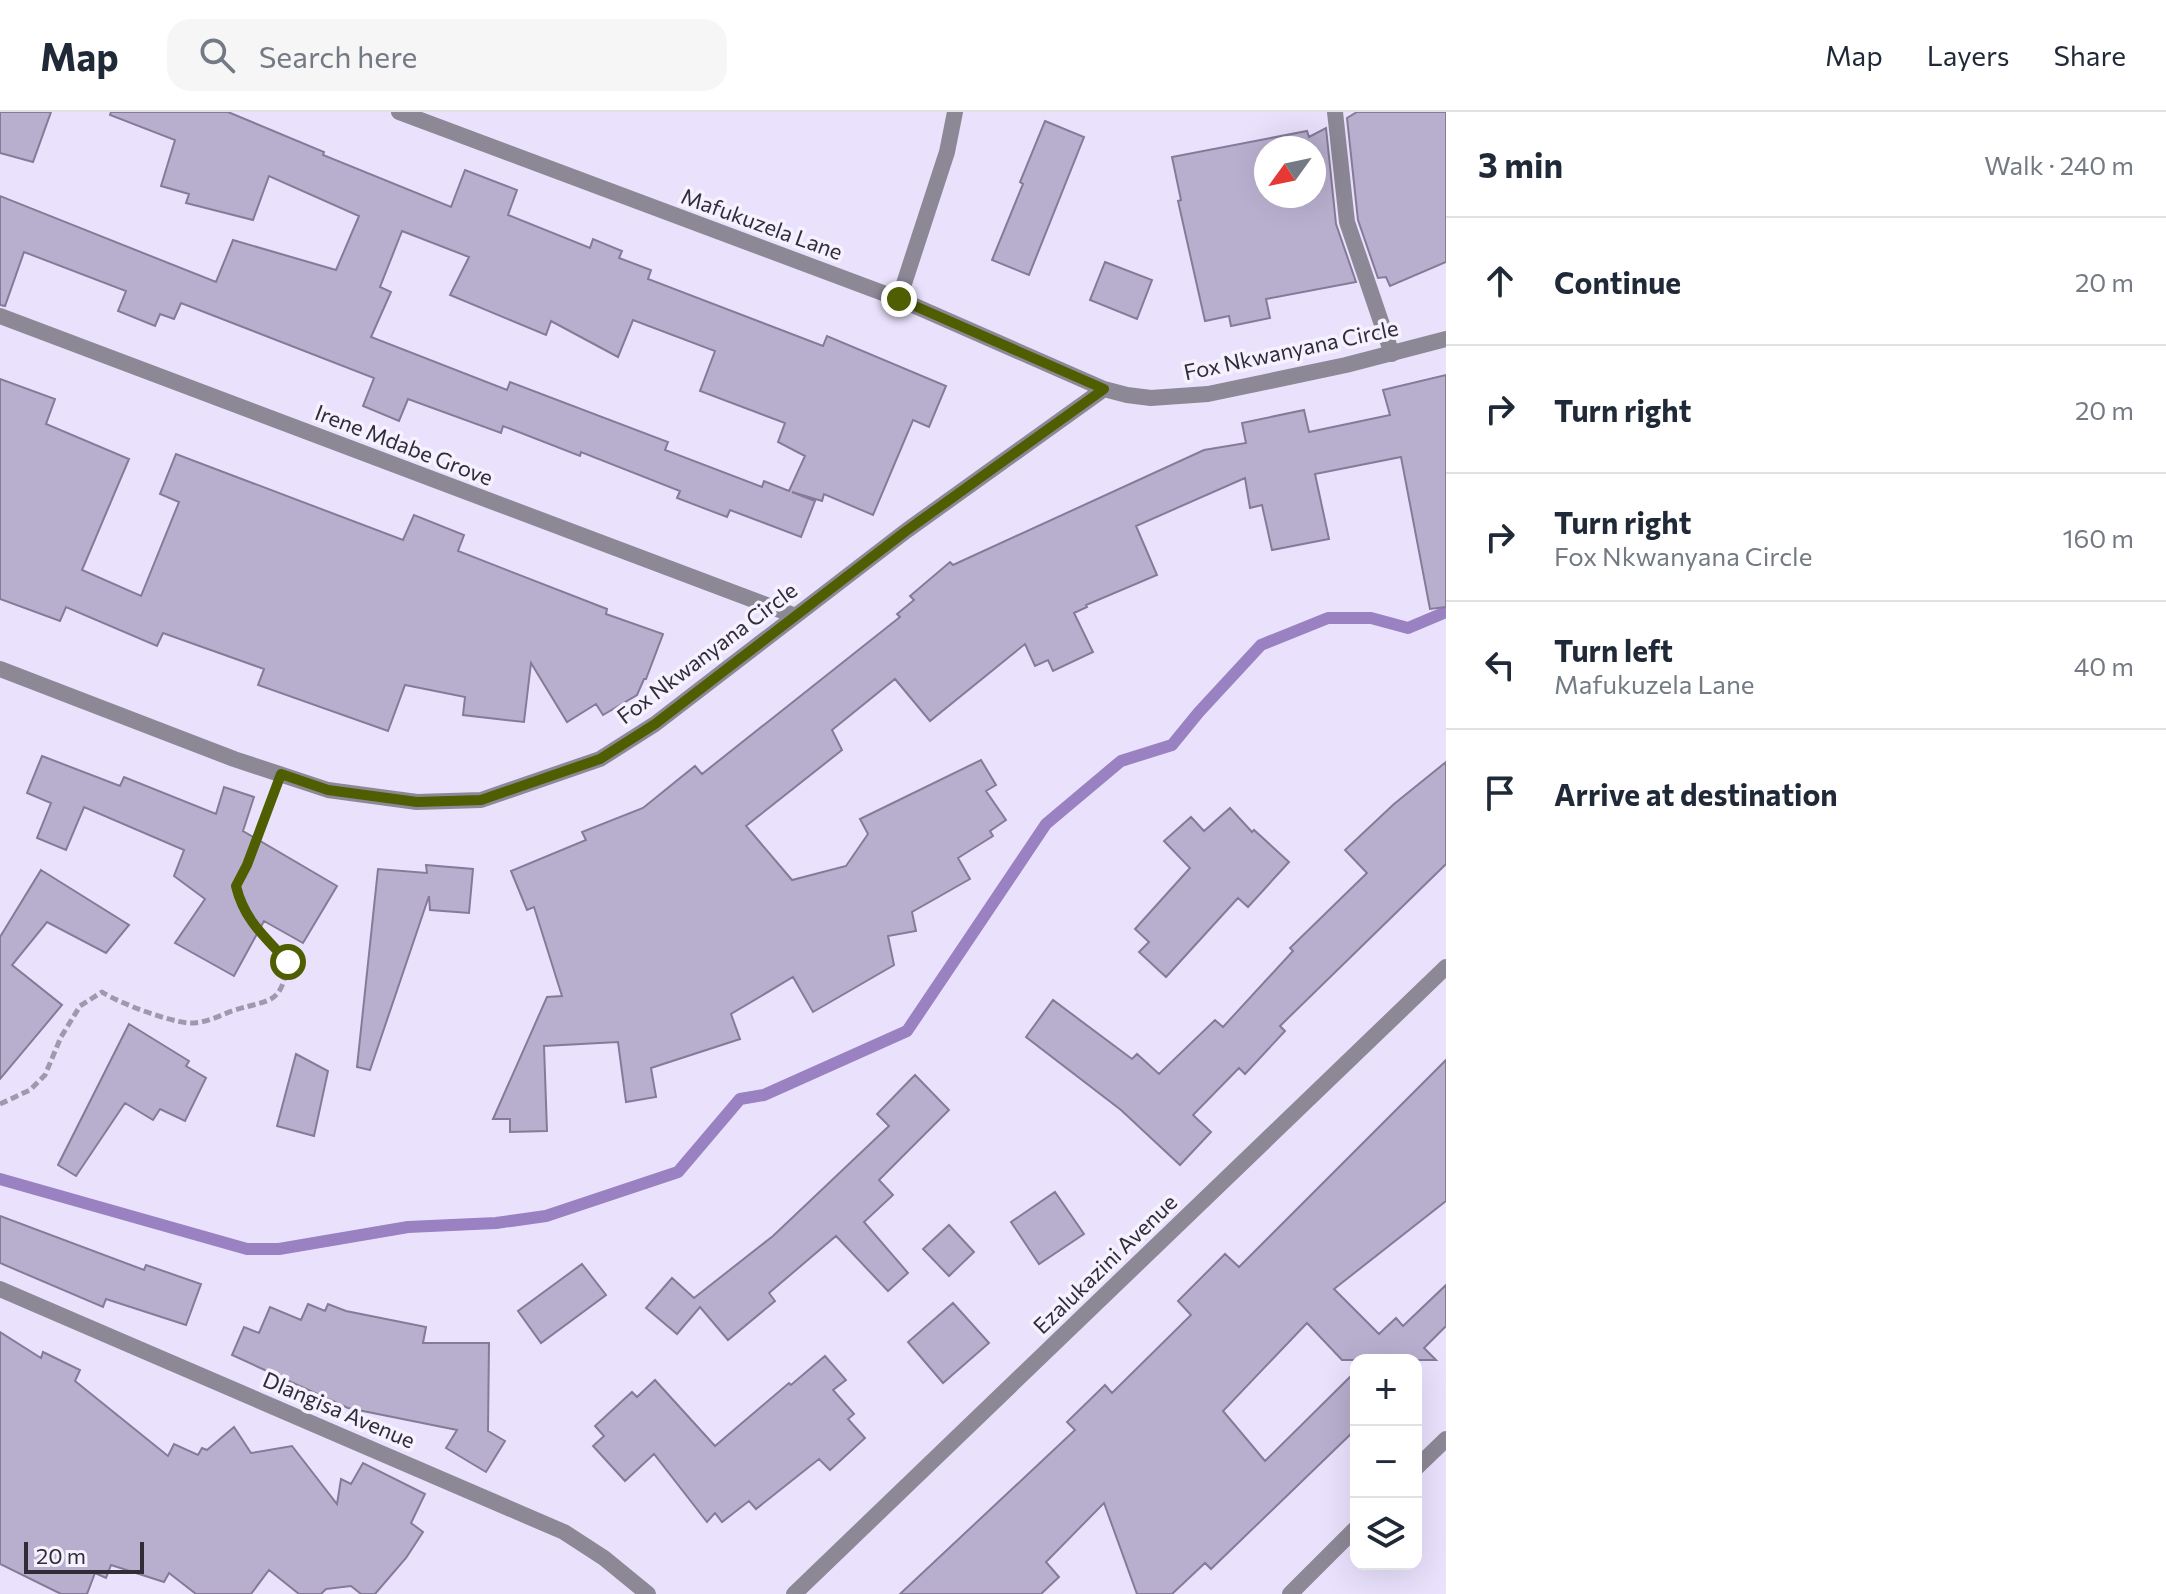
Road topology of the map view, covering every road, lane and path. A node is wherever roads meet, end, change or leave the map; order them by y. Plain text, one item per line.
1 (399, 112) edge
2 (955, 112) edge
3 (1335, 112) edge
4 (899, 299) junction
5 (0, 316) edge
6 (1446, 339) edge
7 (1392, 354) junction
8 (1104, 389) junction
9 (793, 615) junction
10 (0, 669) edge
11 (281, 774) junction
12 (1446, 967) edge
13 (0, 1104) edge
14 (0, 1289) edge
15 (1446, 1439) edge
16 (1422, 1462) edge
17 (1350, 1534) edge
18 (648, 1594) edge
19 (794, 1594) edge
20 (1290, 1594) edge

1 - 4 street, Mafukuzela Lane
2 - 4 street
3 - 7 street
4 - 8 street, Mafukuzela Lane
5 - 9 street, Irene Mdabe Grove
6 - 7 street, Fox Nkwanyana Circle
7 - 8 street, Fox Nkwanyana Circle
8 - 9 street, Fox Nkwanyana Circle
9 - 11 street, Fox Nkwanyana Circle
10 - 11 street, Fox Nkwanyana Circle
11 - 13 path
12 - 19 street, Ezalukazini Avenue
14 - 18 street, Dlangisa Avenue
15 - 16 street
17 - 20 street

